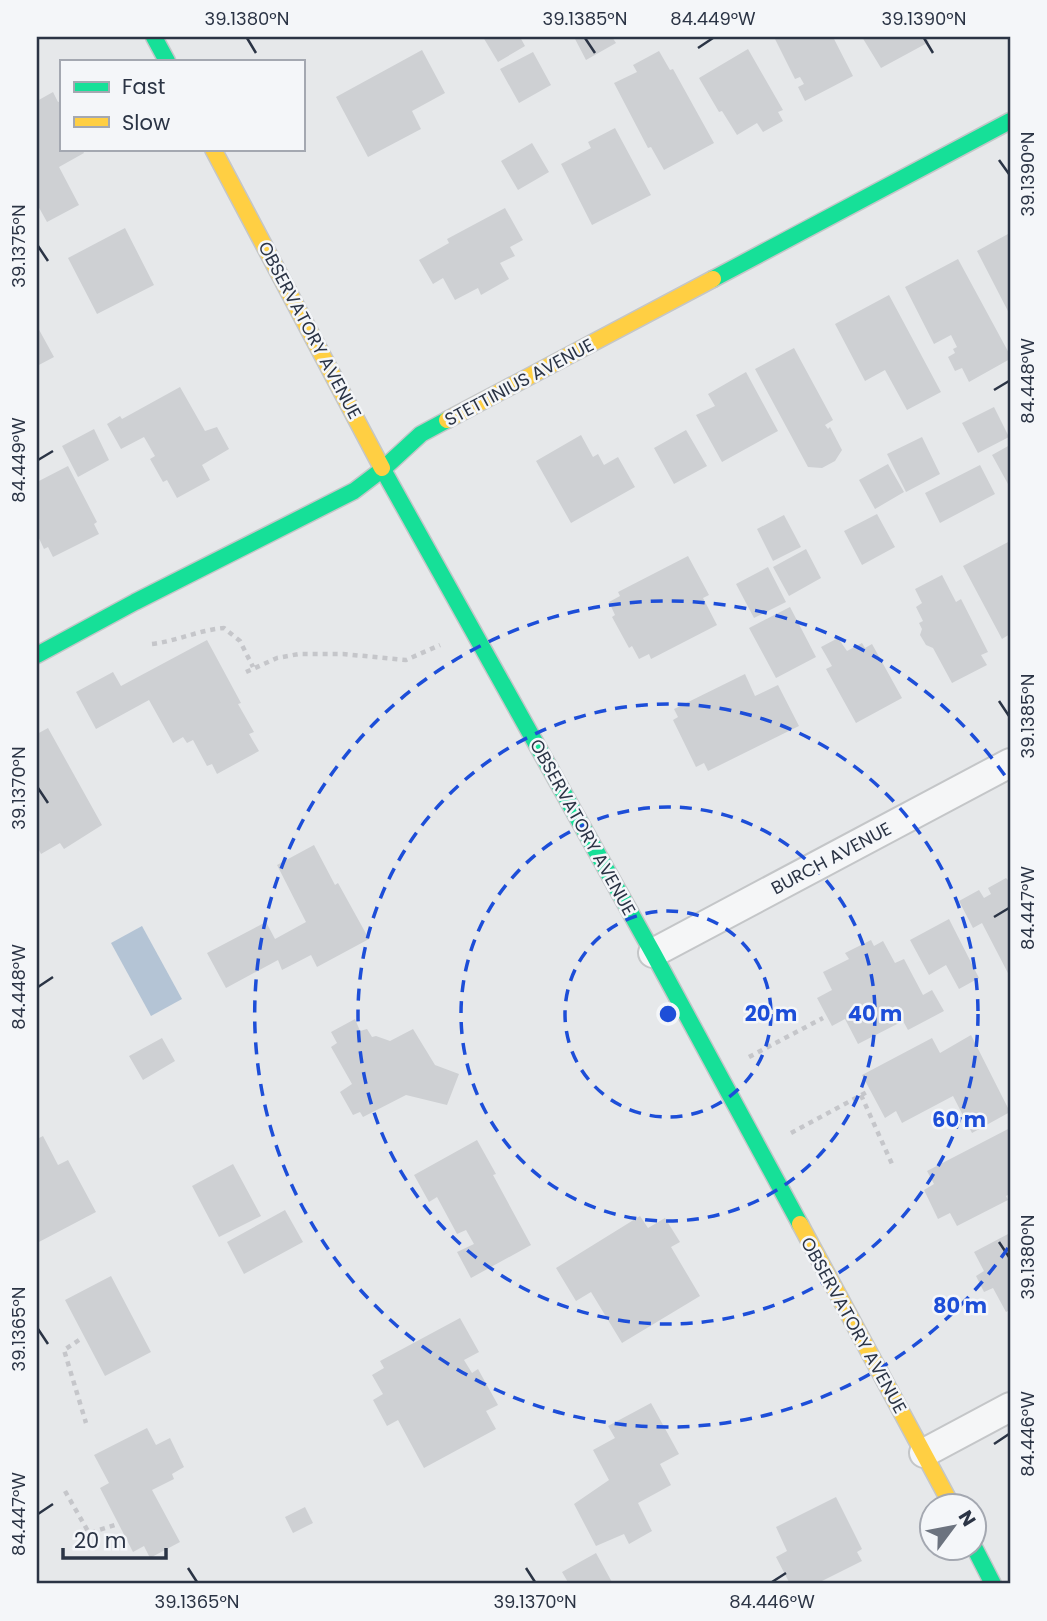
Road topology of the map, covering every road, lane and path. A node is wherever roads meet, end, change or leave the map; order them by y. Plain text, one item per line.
1 (154, 37) edge
2 (166, 60) edge
3 (1010, 121) edge
4 (214, 150) edge
5 (383, 469) junction
6 (152, 644) dead end
7 (440, 645) dead end
8 (37, 655) edge
9 (253, 667) junction
10 (246, 671) dead end
11 (1010, 763) edge
12 (653, 953) junction
13 (823, 1018) dead end
14 (718, 1074) junction
15 (867, 1092) dead end
16 (861, 1095) junction
17 (760, 1150) junction
18 (892, 1164) dead end
19 (79, 1340) dead end
20 (1010, 1407) edge
21 (86, 1423) dead end
22 (924, 1453) junction
23 (65, 1491) dead end
24 (944, 1492) edge
25 (115, 1525) dead end
26 (982, 1562) edge
27 (993, 1584) edge

1 - 2 street
3 - 5 street, STETTINIUS AVENUE
4 - 5 street, OBSERVATORY AVENUE
5 - 8 street, STETTINIUS AVENUE
5 - 12 street, OBSERVATORY AVENUE
6 - 9 path
7 - 9 path
9 - 10 path
11 - 12 street, BURCH AVENUE
12 - 14 street, OBSERVATORY AVENUE
13 - 14 path
14 - 17 street, OBSERVATORY AVENUE
15 - 16 path
16 - 17 path
16 - 18 path
17 - 22 street, OBSERVATORY AVENUE
19 - 21 path
20 - 22 street
22 - 24 street, OBSERVATORY AVENUE
23 - 25 path
26 - 27 street

